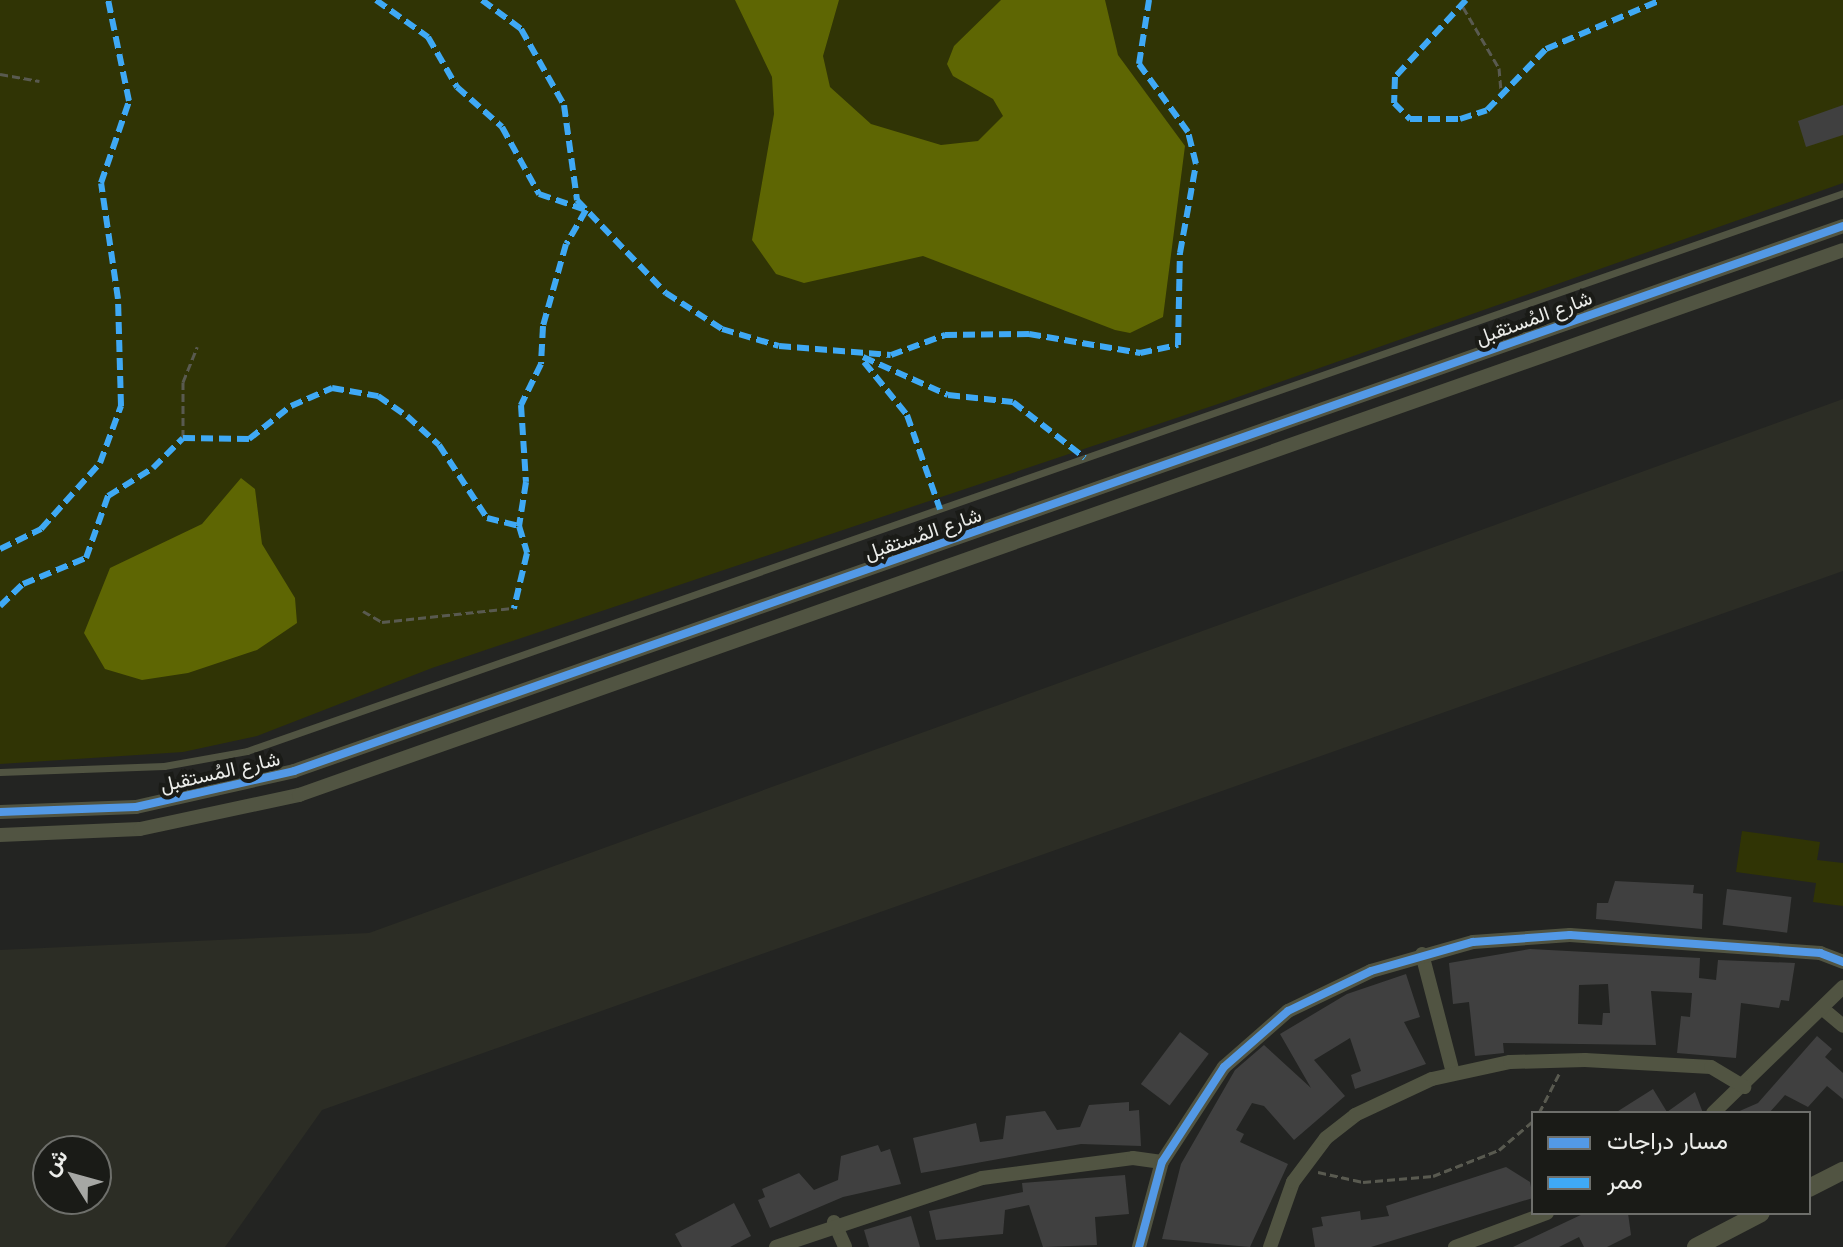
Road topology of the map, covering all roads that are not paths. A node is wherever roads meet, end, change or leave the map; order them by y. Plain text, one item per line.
1 (1843, 193) edge
2 (1843, 226) edge
3 (1843, 250) edge
4 (0, 772) edge
5 (0, 812) edge
6 (0, 835) edge
7 (1422, 954) junction
8 (1843, 962) edge
9 (1843, 987) edge
10 (1823, 1009) junction
11 (1843, 1026) edge
12 (1453, 1073) junction
13 (1744, 1087) junction
14 (1715, 1111) edge
15 (1162, 1162) junction
16 (1843, 1171) edge
17 (1811, 1187) edge
18 (1542, 1215) edge
19 (1757, 1215) edge
20 (834, 1222) junction
21 (776, 1247) edge
22 (845, 1247) edge
23 (1139, 1247) edge
24 (1270, 1247) edge
25 (1455, 1247) edge
26 (1696, 1247) edge

1 - 4 lane
2 - 5 street, شارع المُستقبل
3 - 6 street, شارع المُستقبل
7 - 8 street
7 - 12 street
7 - 15 street
9 - 10 street
10 - 11 street
10 - 13 street
12 - 13 street
12 - 24 street
13 - 14 street
15 - 20 street
15 - 23 street
16 - 17 street
18 - 25 street
19 - 26 street
20 - 21 street
20 - 22 street

